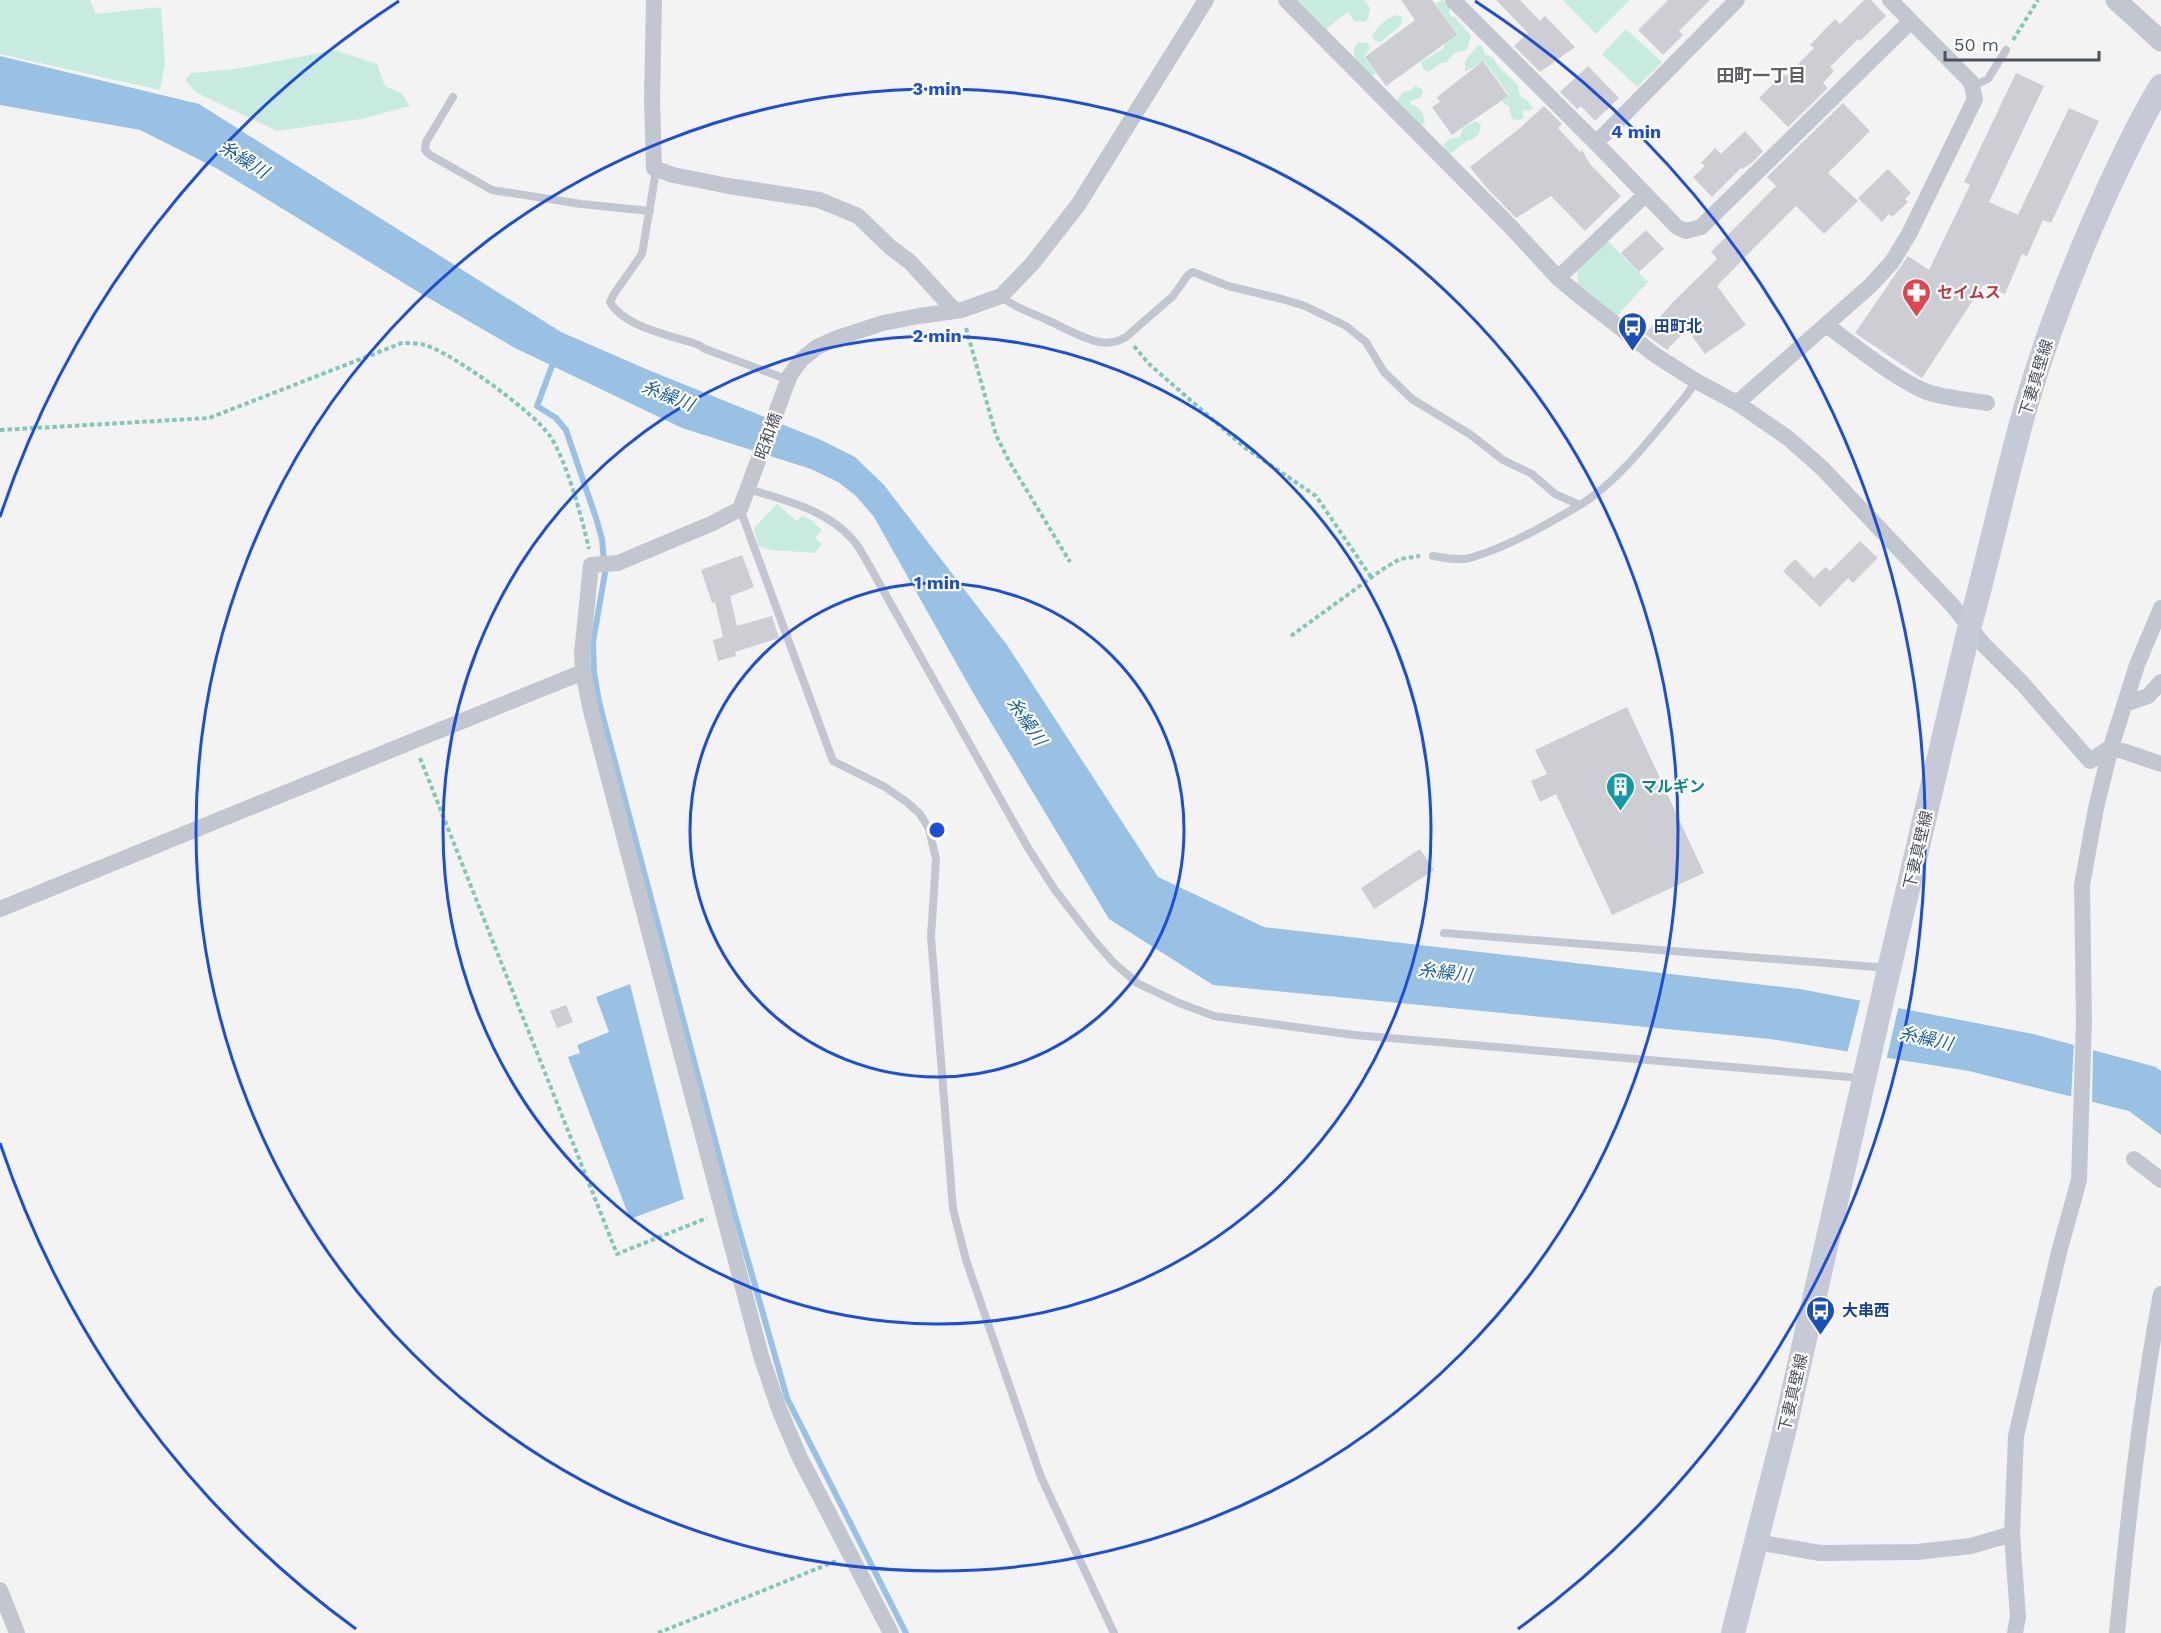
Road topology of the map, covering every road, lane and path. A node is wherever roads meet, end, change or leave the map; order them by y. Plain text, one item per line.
1 (654, 0) edge
2 (1206, 0) edge
3 (1286, 0) edge
4 (1453, 0) edge
5 (1737, 0) edge
6 (1890, 0) edge
7 (2038, 0) edge
8 (2116, 0) edge
9 (1911, 21) junction
10 (2161, 40) edge
11 (2009, 46) joint
12 (1973, 86) junction
13 (2161, 86) edge
14 (453, 97) dead end
15 (1596, 143) junction
16 (654, 168) junction
17 (1646, 195) junction
18 (650, 210) junction
19 (1558, 278) junction
20 (1001, 296) junction
21 (958, 310) junction
22 (1826, 325) junction
23 (1126, 338) junction
24 (1696, 381) junction
25 (787, 386) junction
26 (1737, 403) junction
27 (1987, 403) dead end
28 (0, 430) edge
29 (750, 485) junction
30 (1580, 505) junction
31 (740, 509) junction
32 (1432, 556) joint
33 (1070, 562) dead end
34 (601, 565) junction
35 (1371, 577) junction
36 (2161, 608) edge
37 (1970, 625) junction
38 (1291, 636) dead end
39 (583, 672) junction
40 (2161, 682) edge
41 (2125, 704) junction
42 (413, 740) junction
43 (2111, 747) junction
44 (2161, 764) edge
45 (0, 909) edge
46 (1444, 933) dead end
47 (1888, 973) junction
48 (1865, 1074) junction
49 (2134, 1159) dead end
50 (2161, 1180) edge
51 (723, 1212) junction
52 (2161, 1294) edge
53 (2012, 1534) junction
54 (1757, 1542) junction
55 (850, 1555) junction
56 (0, 1590) edge
57 (17, 1633) edge
58 (658, 1633) edge
59 (891, 1633) edge
60 (1114, 1633) edge
61 (1733, 1633) edge
62 (2015, 1633) edge
63 (2117, 1633) edge

1 - 16 street
2 - 20 street
3 - 19 street
4 - 15 street
5 - 15 street
6 - 9 street
7 - 11 path
8 - 10 street
9 - 12 street
9 - 17 street
11 - 12 lane
12 - 22 street
13 - 37 main road, 下妻真壁線
14 - 18 lane
15 - 17 street
16 - 18 lane
16 - 21 street
17 - 19 street
18 - 25 lane
19 - 24 street
20 - 21 street, 昭和橋
20 - 23 lane
21 - 25 street, 昭和橋
21 - 33 path
22 - 26 street
22 - 27 street
23 - 30 lane
23 - 35 path
24 - 26 street
24 - 30 lane
25 - 29 street, 昭和橋
26 - 37 street
28 - 34 path
29 - 31 street, 昭和橋
29 - 48 lane
30 - 32 lane
31 - 34 street
31 - 60 lane
32 - 35 path
34 - 39 street
35 - 38 path
36 - 41 street
37 - 43 street
37 - 47 main road, 下妻真壁線
39 - 42 street
39 - 51 street
40 - 41 street
41 - 43 street
42 - 45 street
42 - 51 path
43 - 44 street
43 - 53 street
46 - 47 lane
47 - 48 main road, 下妻真壁線
48 - 54 main road, 下妻真壁線
49 - 50 street
51 - 55 street
52 - 63 street
53 - 54 street
53 - 62 street
54 - 61 main road, 下妻真壁線
55 - 58 path
55 - 59 street
56 - 57 street

